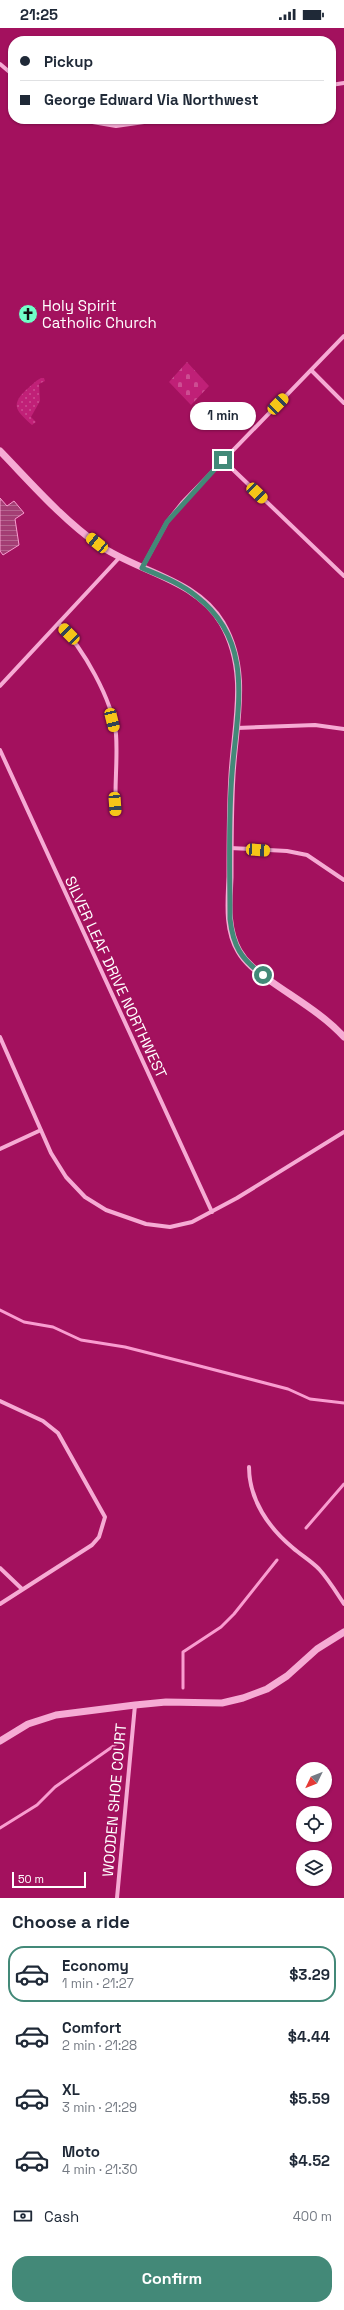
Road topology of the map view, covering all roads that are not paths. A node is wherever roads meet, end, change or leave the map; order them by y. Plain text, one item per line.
1 (0, 64) edge
2 (8, 71) edge
3 (104, 124) edge
4 (130, 124) edge
5 (344, 336) edge
6 (311, 370) junction
7 (344, 404) edge
8 (0, 451) edge
9 (223, 460) junction
10 (119, 558) junction
11 (142, 568) junction
12 (344, 576) edge
13 (59, 624) junction
14 (0, 686) edge
15 (238, 728) junction
16 (344, 729) edge
17 (0, 750) edge
18 (116, 813) dead end
19 (230, 848) junction
20 (344, 880) edge
21 (0, 1037) edge
22 (344, 1037) edge
23 (41, 1130) junction
24 (344, 1132) edge
25 (0, 1149) edge
26 (212, 1212) junction
27 (0, 1401) edge
28 (249, 1467) dead end
29 (0, 1568) edge
30 (22, 1589) junction
31 (0, 1604) edge
32 (344, 1604) edge
33 (344, 1632) edge
34 (135, 1704) junction
35 (0, 1741) edge
36 (117, 1898) edge

1 - 2 street
3 - 4 street
5 - 6 street
6 - 7 street
6 - 9 street
8 - 10 street
9 - 11 street
9 - 12 street
10 - 11 street
10 - 13 street
11 - 15 street
13 - 14 street
13 - 18 street
15 - 16 street
15 - 19 street
17 - 26 street, SILVER LEAF DRIVE NORTHWEST
19 - 20 street
19 - 22 street
21 - 23 street
23 - 25 street
23 - 26 street
24 - 26 street
27 - 30 street
28 - 32 street
29 - 30 street
30 - 31 street
33 - 34 street
34 - 35 street
34 - 36 street, WOODEN SHOE COURT

